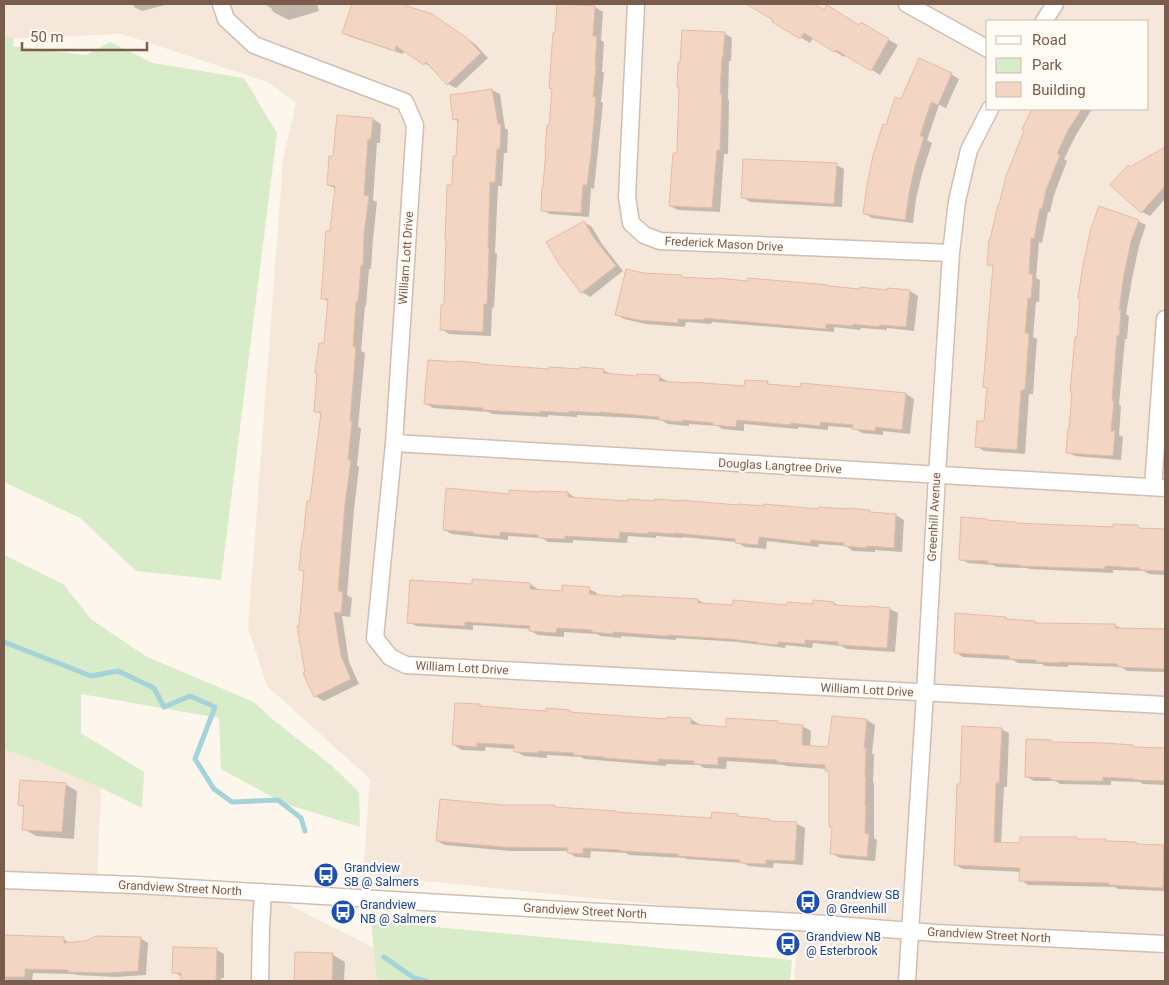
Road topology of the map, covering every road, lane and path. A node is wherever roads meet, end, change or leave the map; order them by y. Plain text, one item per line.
1 (221, 4) edge
2 (636, 4) edge
3 (907, 4) edge
4 (1055, 4) edge
5 (1045, 20) edge
6 (986, 48) edge
7 (989, 110) edge
8 (951, 254) junction
9 (1165, 318) edge
10 (394, 444) junction
11 (936, 475) junction
12 (1159, 487) edge
13 (925, 693) junction
14 (1165, 705) edge
15 (4, 880) edge
16 (263, 892) junction
17 (911, 931) junction
18 (1165, 944) edge
19 (260, 981) edge
20 (907, 981) edge

1 - 10 street, William Lott Drive
2 - 8 street, Frederick Mason Drive
3 - 6 street
4 - 5 street
7 - 8 street, Greenhill Avenue
8 - 11 street, Greenhill Avenue
9 - 12 street
10 - 11 street, Douglas Langtree Drive
10 - 13 street, William Lott Drive
11 - 12 street, Douglas Langtree Drive
11 - 13 street, Greenhill Avenue
13 - 14 street, William Lott Drive
13 - 17 street, Greenhill Avenue
15 - 16 street, Grandview Street North
16 - 17 street, Grandview Street North
16 - 19 street
17 - 18 street, Grandview Street North
17 - 20 street, Greenhill Avenue

